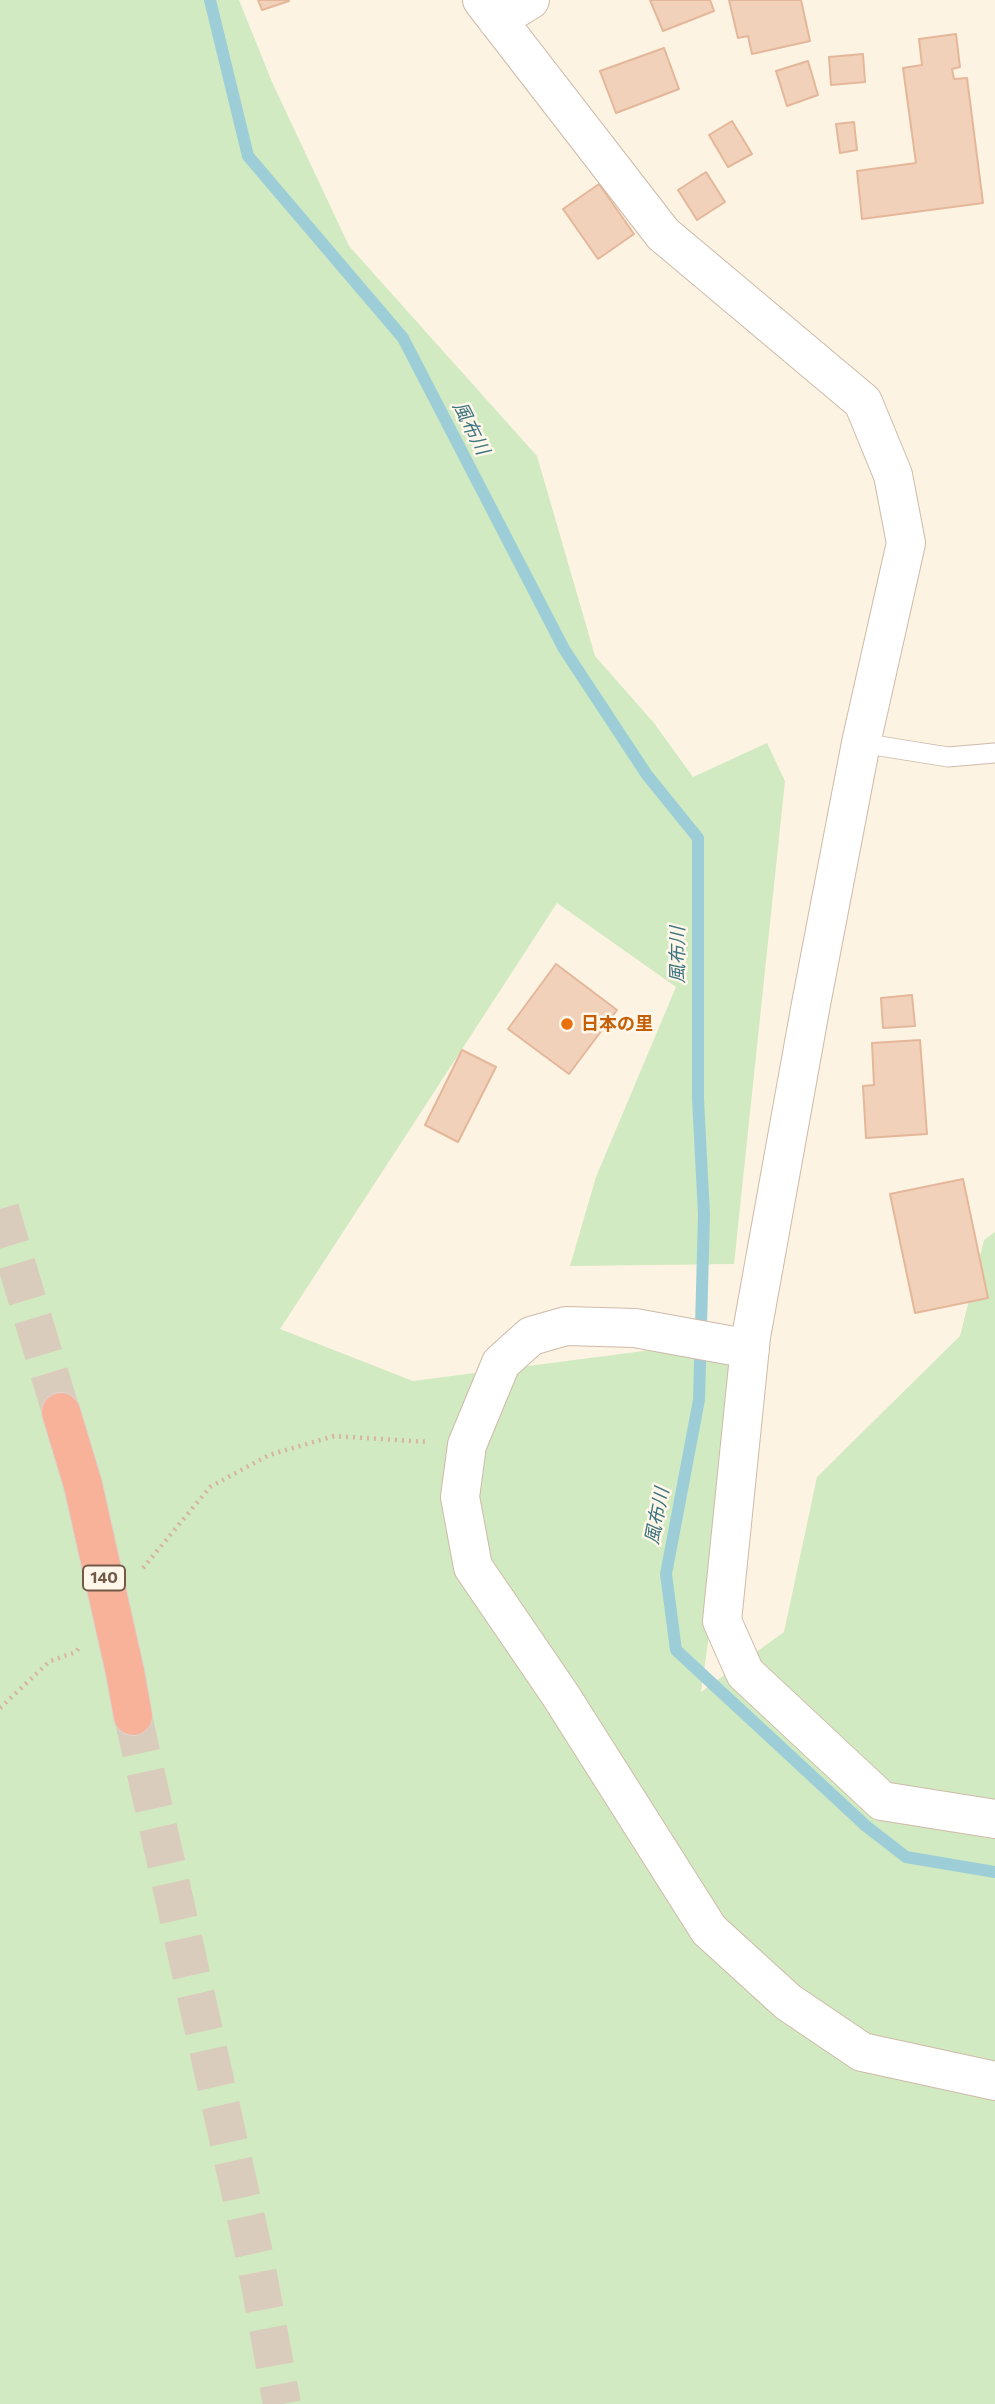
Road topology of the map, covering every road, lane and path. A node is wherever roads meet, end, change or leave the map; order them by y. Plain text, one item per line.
1 (530, 0) edge
2 (489, 10) edge
3 (861, 743) junction
4 (995, 753) edge
5 (750, 1349) junction
6 (61, 1412) tunnel mouth
7 (467, 1445) junction
8 (141, 1570) dead end
9 (84, 1642) dead end
10 (0, 1708) edge
11 (132, 1716) tunnel mouth
12 (995, 1819) edge
13 (995, 2081) edge

1 - 2 street
2 - 3 street
3 - 4 lane
3 - 5 street
5 - 7 street
5 - 12 street
6 - 11 highway, 140, bridge
7 - 8 path
7 - 13 street
9 - 10 path

